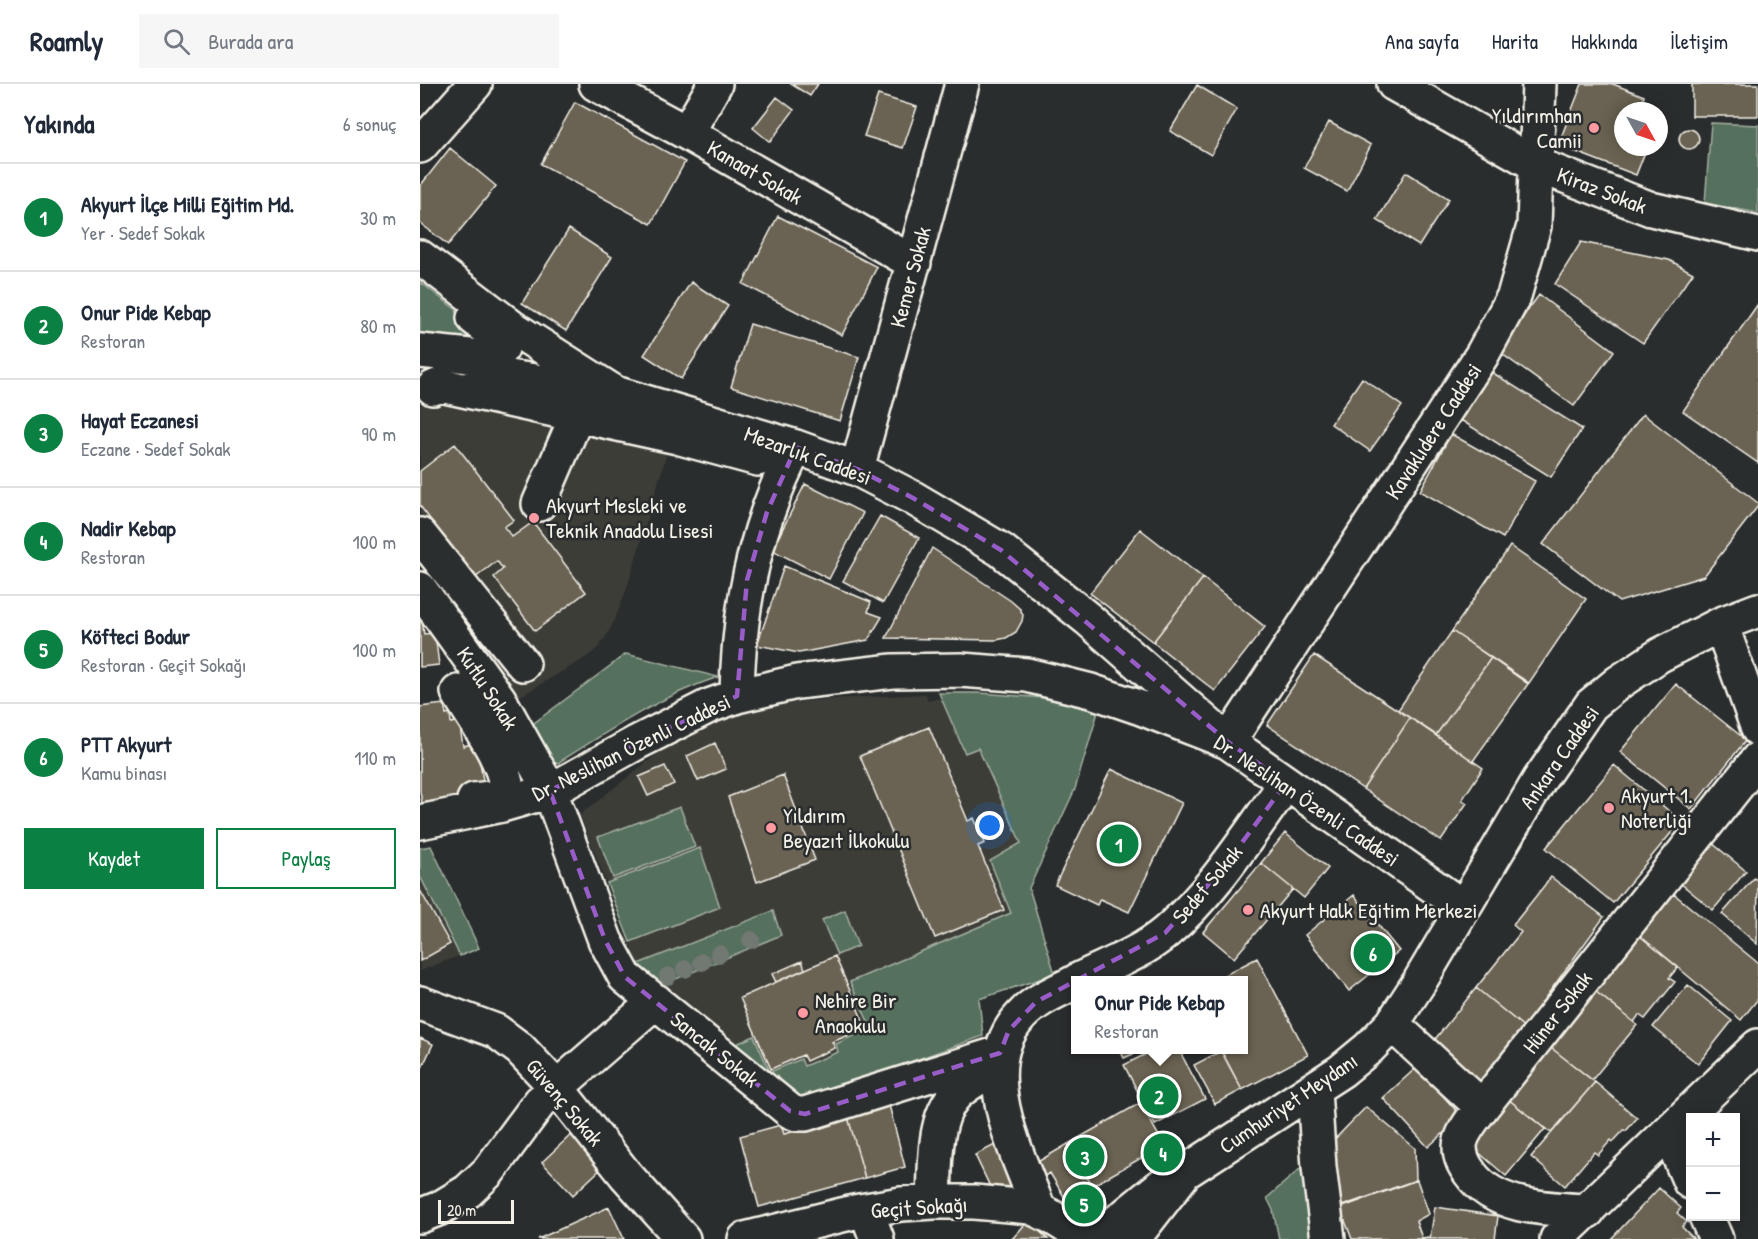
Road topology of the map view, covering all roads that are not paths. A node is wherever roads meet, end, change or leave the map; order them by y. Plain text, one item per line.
1 (476, 84) edge
2 (596, 84) edge
3 (715, 84) edge
4 (963, 84) edge
5 (1394, 84) edge
6 (1539, 84) edge
7 (687, 133) junction
8 (420, 146) edge
9 (1537, 165) junction
10 (1758, 234) edge
11 (420, 257) edge
12 (914, 263) junction
13 (420, 277) edge
14 (420, 351) edge
15 (426, 376) edge
16 (615, 393) junction
17 (573, 425) dead end
18 (791, 457) junction
19 (857, 469) junction
20 (539, 504) dead end
21 (420, 535) edge
22 (420, 589) edge
23 (1758, 595) edge
24 (1758, 610) edge
25 (1721, 624) junction
26 (523, 664) dead end
27 (458, 692) dead end
28 (737, 696) junction
29 (1758, 729) edge
30 (1228, 742) junction
31 (1758, 759) edge
32 (1286, 783) junction
33 (554, 801) junction
34 (420, 808) edge
35 (420, 822) edge
36 (420, 836) edge
37 (1463, 907) junction
38 (1087, 976) edge
39 (1071, 984) edge
40 (656, 1001) junction
41 (420, 1003) edge
42 (1392, 1024) junction
43 (1758, 1046) edge
44 (999, 1060) junction
45 (556, 1087) junction
46 (1314, 1090) junction
47 (1482, 1107) junction
48 (1668, 1133) junction
49 (1185, 1172) junction
50 (1686, 1173) edge
51 (934, 1202) junction
52 (1040, 1210) junction
53 (1588, 1211) junction
54 (420, 1215) edge
55 (1708, 1221) edge
56 (872, 1225) edge
57 (683, 1239) edge
58 (745, 1239) edge
59 (1087, 1239) edge
60 (1096, 1239) edge
61 (1133, 1239) edge
62 (1328, 1239) edge
63 (1557, 1239) edge
64 (1716, 1239) edge

1 - 8 street
2 - 7 street, Kanaat Sokak
3 - 7 street
4 - 12 street, Kemer Sokak
5 - 9 street, Kiraz Sokak
6 - 9 street, Kavaklıdere Caddesi
7 - 12 street, Kanaat Sokak
9 - 10 street, Kiraz Sokak
9 - 30 street, Kavaklıdere Caddesi
11 - 16 street, Mezarlık Caddesi
12 - 19 street, Kemer Sokak
13 - 14 street
15 - 16 street
15 - 18 street
16 - 18 street, Mezarlık Caddesi
17 - 20 street
18 - 19 street, Mezarlık Caddesi
18 - 28 street
19 - 30 street, Mezarlık Caddesi
21 - 26 street
22 - 33 street, Kutlu Sokak
23 - 25 street, Ankara Caddesi
24 - 25 street, Ankara Caddesi
25 - 29 street
25 - 37 street, Ankara Caddesi
27 - 34 street
28 - 30 street, Dr. Neslihan Özenli Caddesi
28 - 33 street, Dr. Neslihan Özenli Caddesi
30 - 32 street, Dr. Neslihan Özenli Caddesi
31 - 47 street, Hüner Sokak
32 - 37 street, Dr. Neslihan Özenli Caddesi
32 - 38 street, Sedef Sokak
33 - 35 street, Dr. Neslihan Özenli Caddesi
33 - 36 street
33 - 40 street, Sancak Sokak
37 - 42 street, Cumhuriyet Meydanı
39 - 44 street, Sedef Sokak
40 - 44 street, Sancak Sokak
40 - 45 street
41 - 45 street, Güvenç Sokak
42 - 46 street, Cumhuriyet Meydanı
42 - 47 street
43 - 48 street
44 - 51 street
44 - 52 street
45 - 54 street
45 - 57 street, Güvenç Sokak
46 - 49 street, Cumhuriyet Meydanı
46 - 62 street
47 - 53 street, Hüner Sokak
48 - 50 street
48 - 53 street
49 - 60 street, Cumhuriyet Meydanı
49 - 61 street, Cumhuriyet Meydanı
51 - 52 street, Geçit Sokağı
51 - 56 street, Geçit Sokağı
52 - 59 street, Geçit Sokağı
53 - 63 street
55 - 64 street
56 - 58 street, Geçit Sokağı

